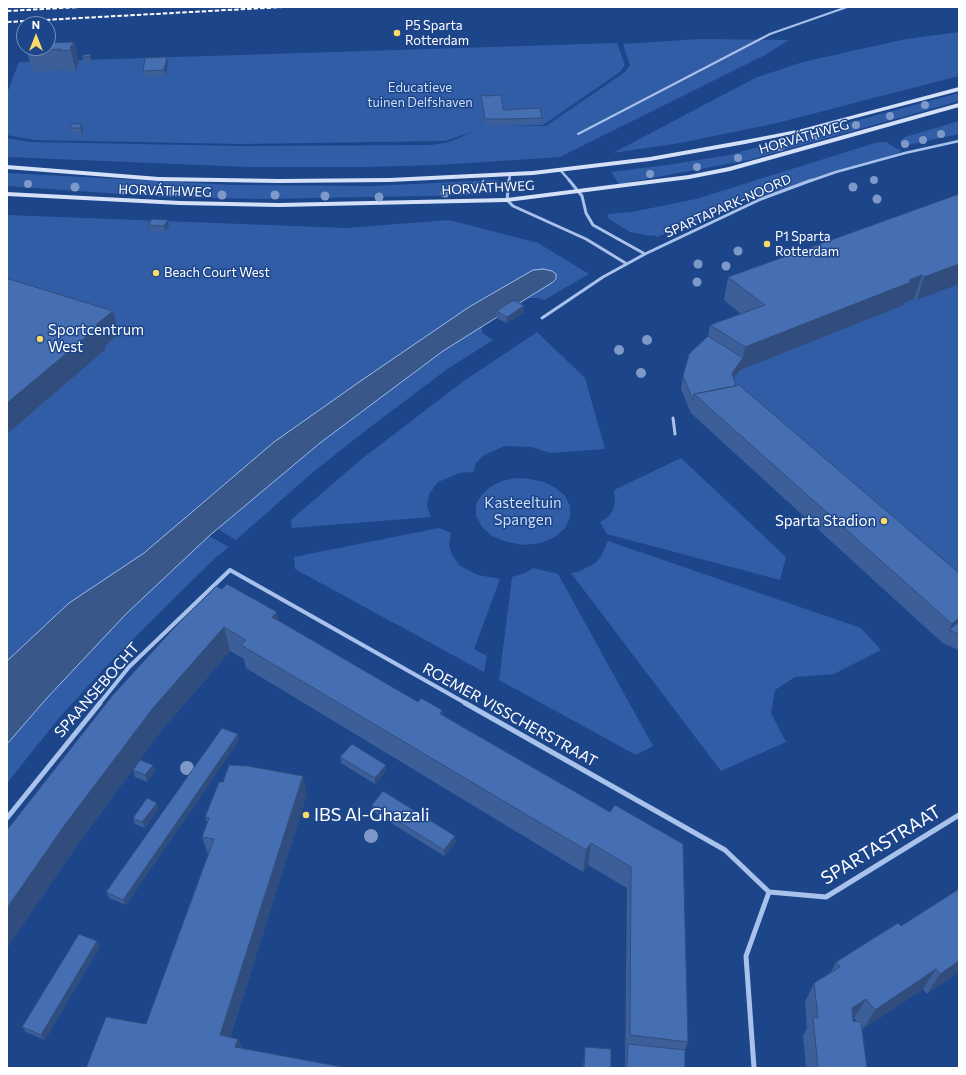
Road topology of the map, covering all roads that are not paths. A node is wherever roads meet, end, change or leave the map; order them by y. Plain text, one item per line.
1 (847, 7) edge
2 (959, 89) edge
3 (959, 105) edge
4 (578, 134) dead end
5 (959, 141) edge
6 (7, 167) edge
7 (560, 171) junction
8 (510, 175) junction
9 (580, 192) junction
10 (7, 194) edge
11 (507, 200) junction
12 (645, 254) junction
13 (627, 264) junction
14 (542, 318) dead end
15 (673, 418) dead end
16 (675, 434) dead end
17 (230, 570) joint
18 (959, 815) edge
19 (7, 818) edge
20 (769, 892) junction
21 (754, 1068) edge

1 - 4 lane
2 - 7 main road, HORVÁTHWEG
3 - 9 main road, HORVÁTHWEG
5 - 12 street, SPARTAPARK-NOORD
6 - 8 main road, HORVÁTHWEG
7 - 8 main road, HORVÁTHWEG
7 - 9 street
8 - 11 street
9 - 11 main road, HORVÁTHWEG
9 - 12 street
10 - 11 main road, HORVÁTHWEG
11 - 13 street
12 - 13 street, SPARTAPARK-NOORD
13 - 14 street, SPARTAPARK-NOORD
15 - 16 lane
17 - 19 street, SPAANSEBOCHT
17 - 20 street, ROEMER VISSCHERSTRAAT
18 - 20 street, SPARTASTRAAT
20 - 21 street

